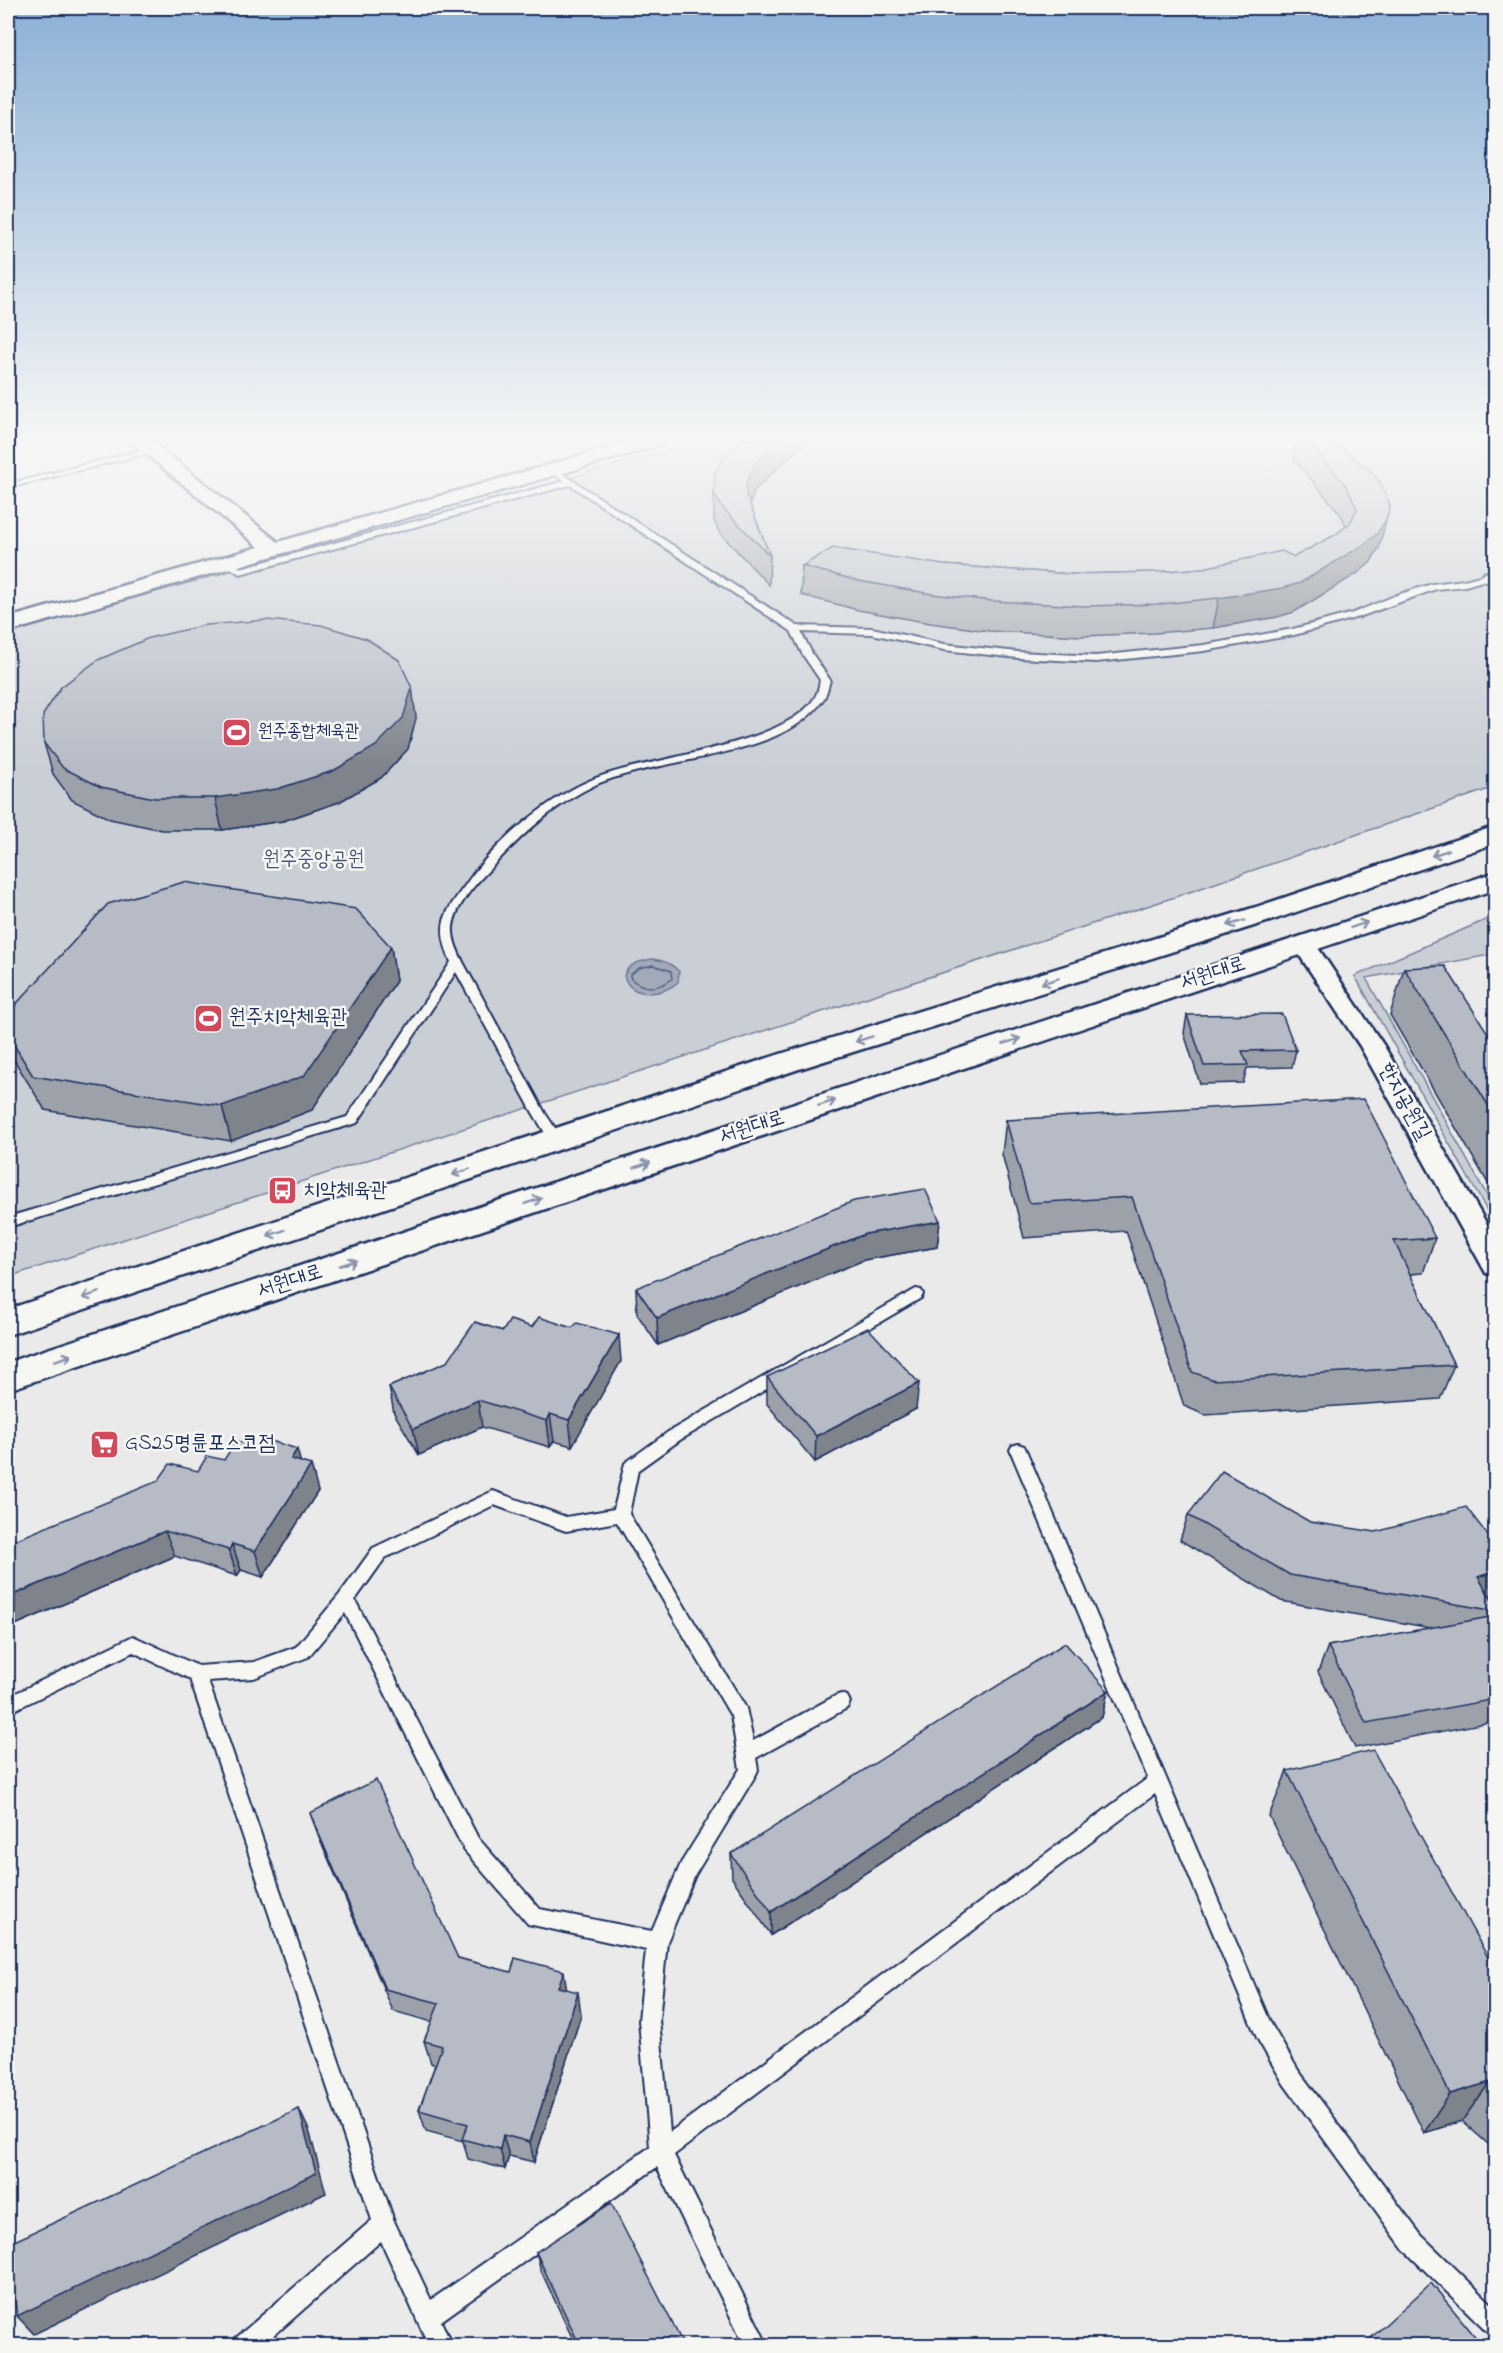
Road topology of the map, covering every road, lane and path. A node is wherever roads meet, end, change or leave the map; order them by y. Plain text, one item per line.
1 (267, 550) edge
2 (322, 550) edge
3 (674, 550) edge
4 (225, 562) junction
5 (1494, 576) edge
6 (8, 625) edge
7 (795, 629) junction
8 (1496, 834) edge
9 (1496, 880) edge
10 (1266, 913) junction
11 (1304, 944) junction
12 (457, 962) junction
13 (556, 1140) junction
14 (587, 1183) junction
15 (8, 1222) edge
16 (1496, 1266) edge
17 (916, 1294) dead end
18 (8, 1322) edge
19 (8, 1376) edge
20 (1018, 1450) dead end
21 (621, 1515) junction
22 (346, 1599) junction
23 (197, 1674) junction
24 (841, 1702) dead end
25 (8, 1705) edge
26 (746, 1754) junction
27 (1158, 1781) junction
28 (657, 1942) junction
29 (661, 2152) junction
30 (384, 2224) junction
31 (427, 2317) junction
32 (1496, 2324) edge
33 (244, 2346) edge
34 (441, 2346) edge
35 (757, 2346) edge

1 - 4 street
2 - 4 lane
3 - 7 lane
4 - 6 street
5 - 7 lane
7 - 12 lane
8 -> 10 street, 서원대로
11 -> 9 street, 서원대로
10 - 11 street
10 -> 13 street, 서원대로
14 -> 11 street, 서원대로
11 - 16 street, 한지공원길
12 - 13 lane
12 - 15 lane
13 - 14 street
13 -> 18 street, 서원대로
19 -> 14 street, 서원대로
17 - 21 lane
20 - 27 lane
21 - 22 lane
21 - 26 lane
22 - 23 lane
22 - 28 lane
23 - 25 lane
23 - 30 lane
24 - 26 lane
26 - 28 lane
27 - 29 lane
27 - 32 lane
28 - 29 lane
29 - 31 lane
29 - 35 lane
30 - 31 lane
30 - 33 lane
31 - 34 lane

